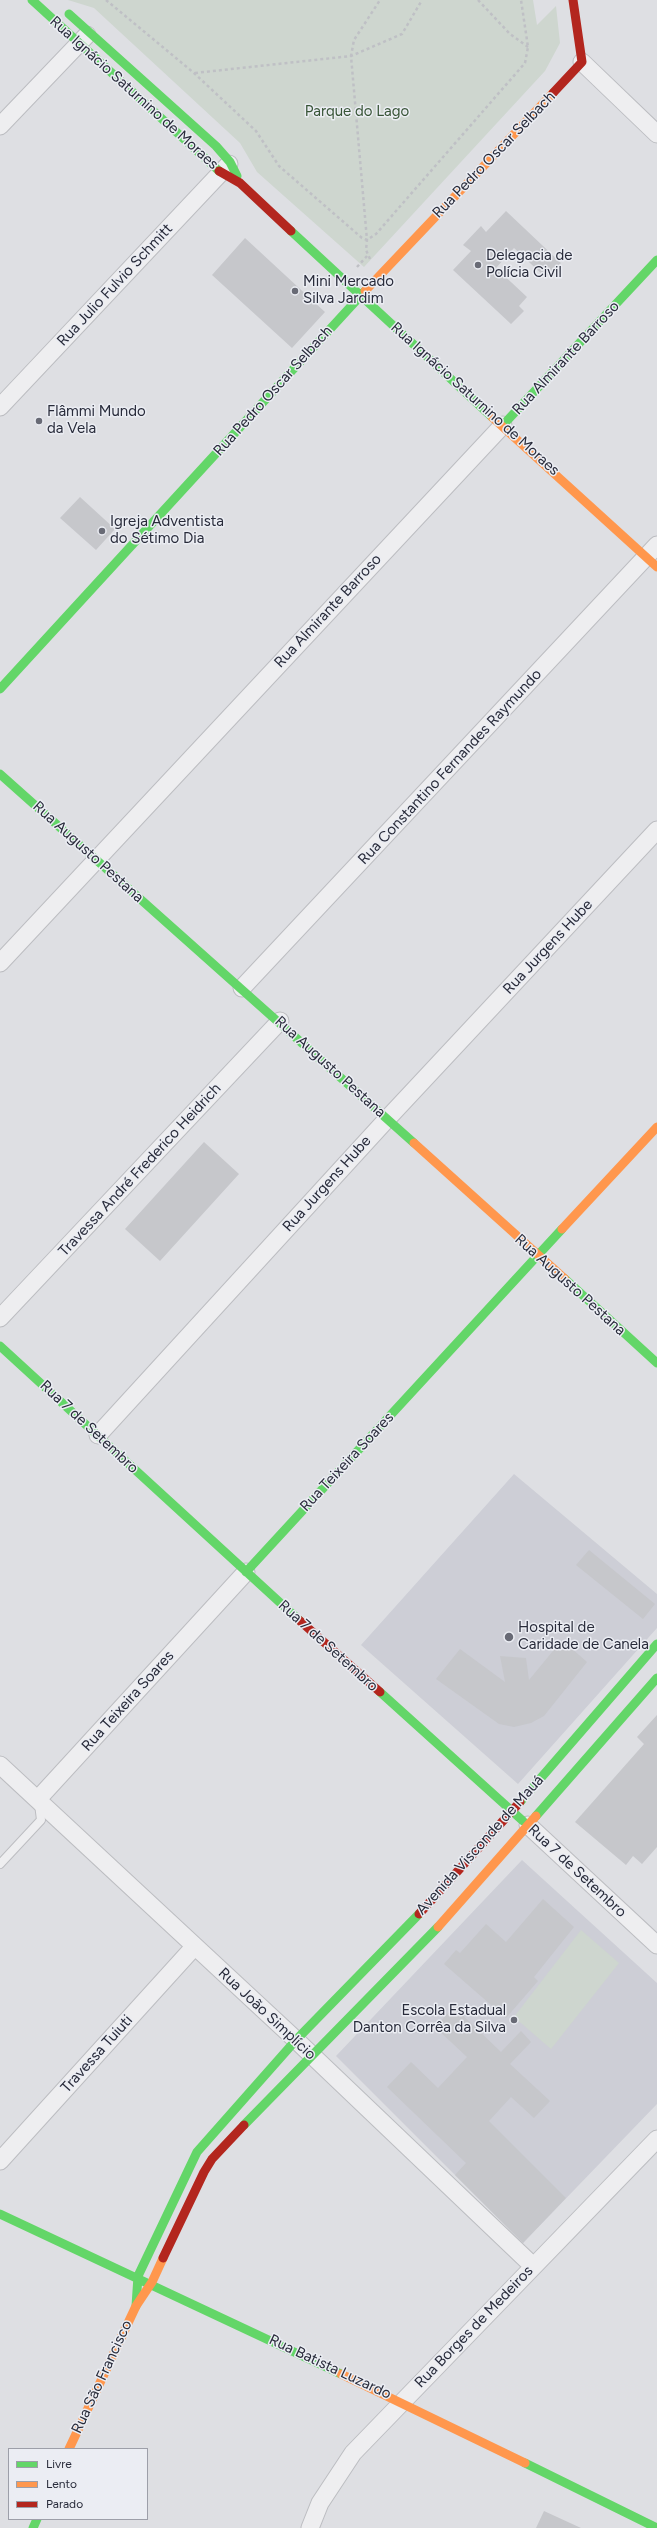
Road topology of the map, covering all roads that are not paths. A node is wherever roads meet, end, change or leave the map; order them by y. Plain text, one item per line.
1 (32, 0) edge
2 (573, 0) edge
3 (64, 9) dead end
4 (84, 38) junction
5 (582, 62) junction
6 (148, 85) junction
7 (137, 97) junction
8 (0, 126) edge
9 (657, 134) edge
10 (226, 167) junction
11 (240, 183) junction
12 (657, 260) edge
13 (360, 296) junction
14 (0, 408) edge
15 (503, 425) junction
16 (654, 556) edge
17 (0, 688) edge
18 (0, 774) edge
19 (657, 830) edge
20 (96, 860) junction
21 (0, 963) edge
22 (242, 988) junction
23 (280, 1021) junction
24 (388, 1118) junction
25 (657, 1127) edge
26 (538, 1256) junction
27 (0, 1318) edge
28 (0, 1346) edge
29 (657, 1363) edge
30 (98, 1435) junction
31 (246, 1572) junction
32 (657, 1644) edge
33 (657, 1678) edge
34 (622, 1682) junction
35 (639, 1698) junction
36 (0, 1765) edge
37 (38, 1799) junction
38 (513, 1811) junction
39 (528, 1826) junction
40 (0, 1864) edge
41 (424, 1926) junction
42 (657, 1945) edge
43 (194, 1947) junction
44 (296, 2040) junction
45 (311, 2055) junction
46 (657, 2139) edge
47 (0, 2161) edge
48 (0, 2214) edge
49 (533, 2266) junction
50 (138, 2276) junction
51 (152, 2282) junction
52 (136, 2306) junction
53 (402, 2401) junction
54 (69, 2448) edge
55 (310, 2528) edge
56 (657, 2528) edge

1 - 4 street, Rua Ignácio Saturnino de Moraes
2 - 5 street
3 - 4 street, Rua Ignácio Saturnino de Moraes
4 - 6 street, Rua Ignácio Saturnino de Moraes
4 - 7 street, Rua Ignácio Saturnino de Moraes
4 - 8 street
5 - 9 street
5 - 13 street, Rua Pedro Oscar Selbach
6 - 7 street
6 - 10 street, Rua Ignácio Saturnino de Moraes
7 - 10 street, Rua Ignácio Saturnino de Moraes
10 - 11 street, Rua Ignácio Saturnino de Moraes
10 - 11 street, Rua Ignácio Saturnino de Moraes
10 - 14 street, Rua Julio Fulvio Schmitt
11 - 13 street, Rua Ignácio Saturnino de Moraes
12 - 15 street, Rua Almirante Barroso
13 - 15 street, Rua Ignácio Saturnino de Moraes
13 - 17 street, Rua Pedro Oscar Selbach
15 - 16 street, Rua Ignácio Saturnino de Moraes
15 - 20 street, Rua Almirante Barroso
16 - 22 street, Rua Constantino Fernandes Raymundo
18 - 20 street, Rua Augusto Pestana
19 - 24 street, Rua Jurgens Hube
20 - 21 street, Rua Almirante Barroso
20 - 22 street, Rua Augusto Pestana
22 - 23 street, Rua Augusto Pestana
23 - 24 street, Rua Augusto Pestana
23 - 27 street, Travessa André Frederico Heidrich
24 - 26 street, Rua Augusto Pestana
24 - 30 street, Rua Jurgens Hube
25 - 26 street, Rua Teixeira Soares
26 - 29 street, Rua Augusto Pestana
26 - 31 street, Rua Teixeira Soares
28 - 30 street, Rua 7 de Setembro
30 - 31 street, Rua 7 de Setembro
31 - 37 street, Rua Teixeira Soares
31 - 38 street, Rua 7 de Setembro
32 - 34 street, Avenida Visconde de Mauá
33 - 35 street, Avenida Visconde de Mauá
34 - 35 street
34 - 38 street, Avenida Visconde de Mauá
35 - 39 street, Avenida Visconde de Mauá
36 - 37 street, Rua João Simplício
37 - 40 lane
37 - 43 street, Rua João Simplício
38 - 39 street, Rua 7 de Setembro
38 - 41 street, Avenida Visconde de Mauá
39 - 41 street, Avenida Visconde de Mauá
39 - 42 street, Rua 7 de Setembro
41 - 44 street, Avenida Visconde de Mauá
41 - 45 street, Avenida Visconde de Mauá
43 - 44 street, Rua João Simplício
43 - 47 street, Travessa Tuiuti
44 - 45 street, Rua João Simplício
44 - 50 street, Avenida Visconde de Mauá
45 - 49 street, Rua João Simplício
45 - 51 street, Avenida Visconde de Mauá
46 - 49 street, Rua Borges de Medeiros
48 - 50 street, Rua Batista Luzardo
49 - 53 street, Rua Borges de Medeiros
50 - 51 street, Rua Batista Luzardo
50 - 52 street, Rua São Francisco
51 - 52 street, Rua São Francisco
51 - 53 street, Rua Batista Luzardo
52 - 54 street, Rua São Francisco
53 - 55 street, Rua Borges de Medeiros
53 - 56 street, Rua Batista Luzardo

